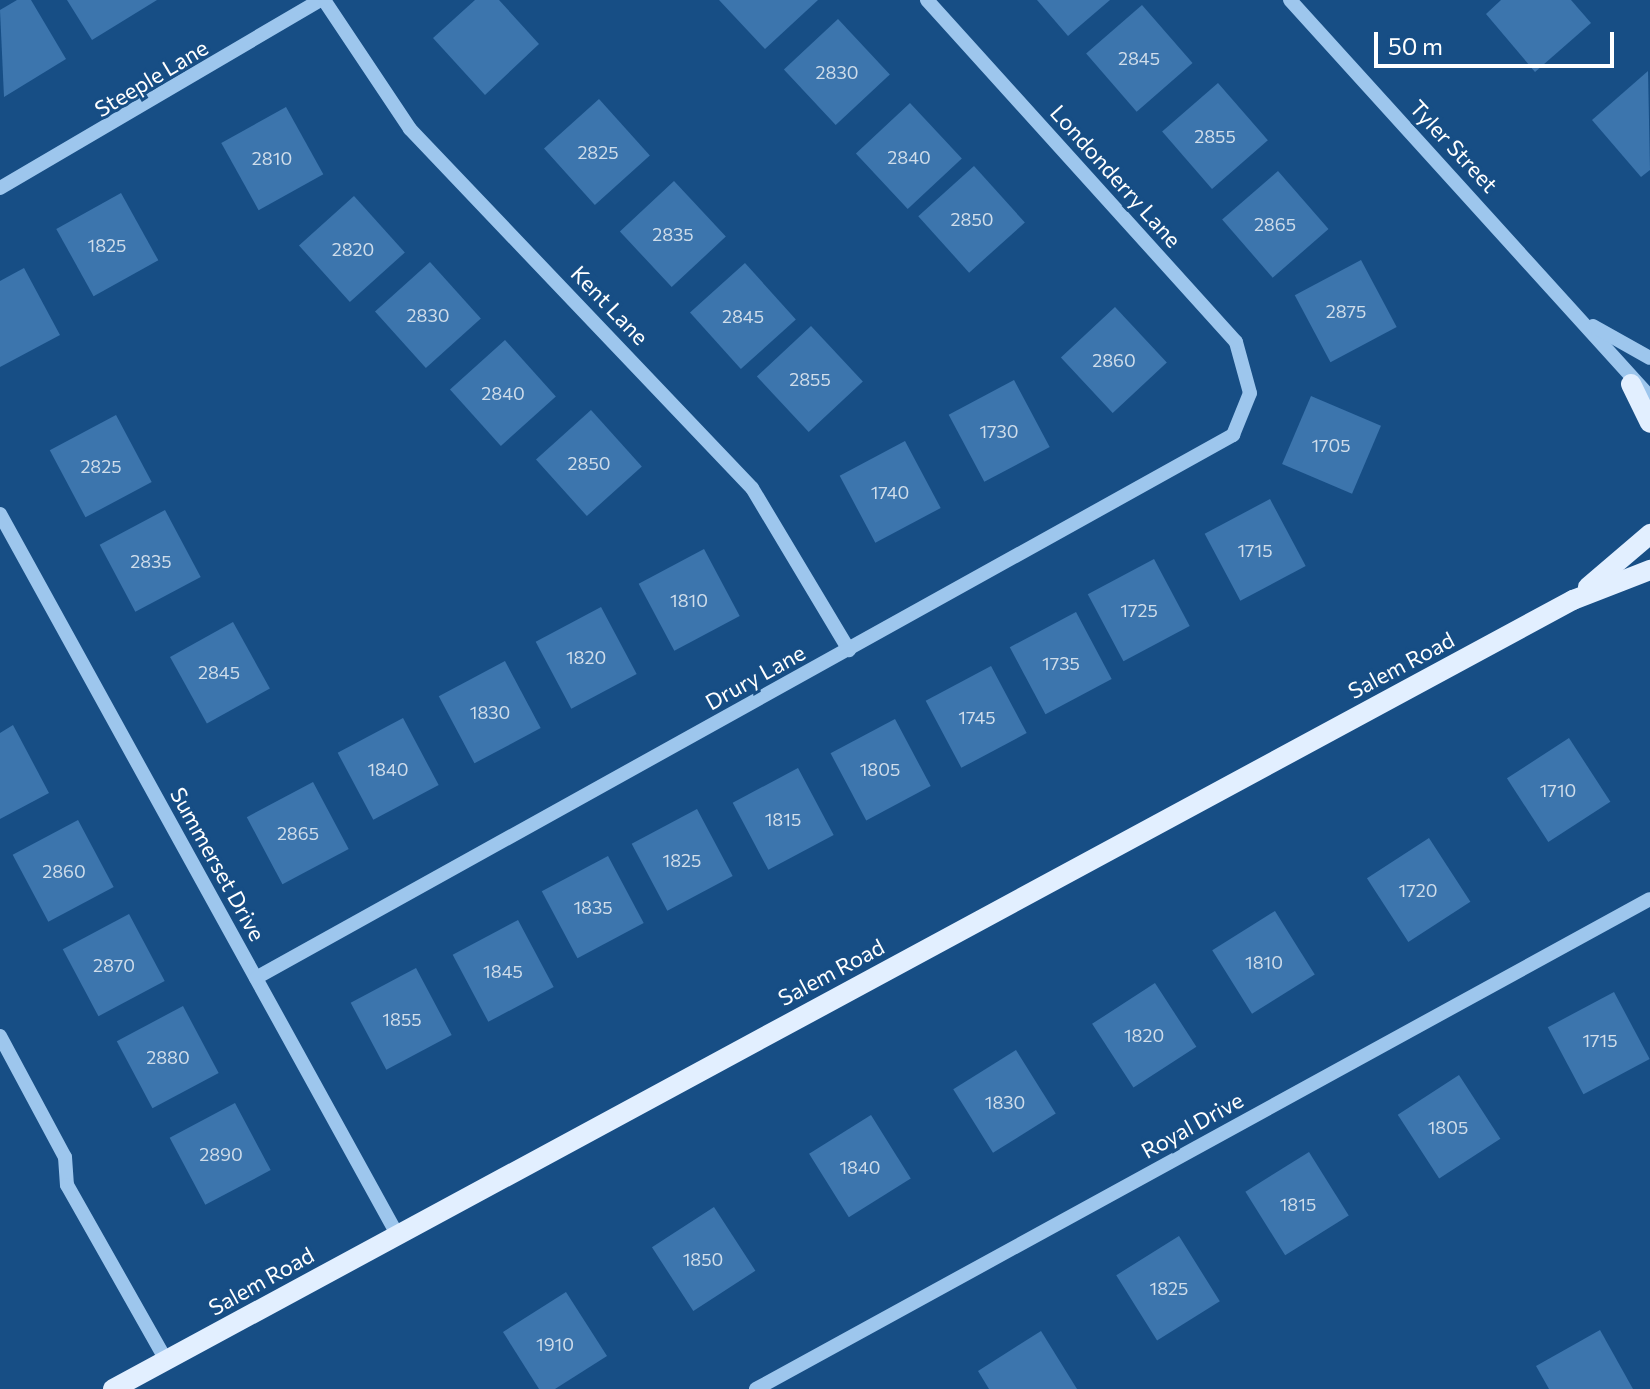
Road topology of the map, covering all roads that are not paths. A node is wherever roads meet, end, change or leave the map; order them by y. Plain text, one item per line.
1 (322, 0) edge
2 (927, 0) edge
3 (1290, 0) edge
4 (0, 188) edge
5 (1586, 321) junction
6 (1650, 358) edge
7 (1631, 384) junction
8 (1250, 393) joint
9 (1650, 397) edge
10 (1650, 423) edge
11 (0, 514) edge
12 (1650, 534) edge
13 (1650, 570) edge
14 (1573, 600) junction
15 (849, 650) junction
16 (1650, 899) edge
17 (256, 978) junction
18 (0, 1036) edge
19 (397, 1234) junction
20 (166, 1360) junction
21 (113, 1389) edge
22 (756, 1389) edge

1 - 4 street, Steeple Lane
1 - 15 street, Kent Lane
2 - 8 street, Londonderry Lane
3 - 5 street, Tyler Street
5 - 6 street, Tyler Street
5 - 7 street, Tyler Street
7 - 9 street, Tyler Street
7 - 10 main road
8 - 15 street, Drury Lane
11 - 17 street, Summerset Drive
12 - 14 main road, Salem Road
13 - 14 main road, Salem Road
14 - 19 main road, Salem Road
15 - 17 street, Drury Lane
16 - 22 street, Royal Drive
17 - 19 street, Summerset Drive
18 - 20 street
19 - 20 main road, Salem Road
20 - 21 main road, Salem Road

